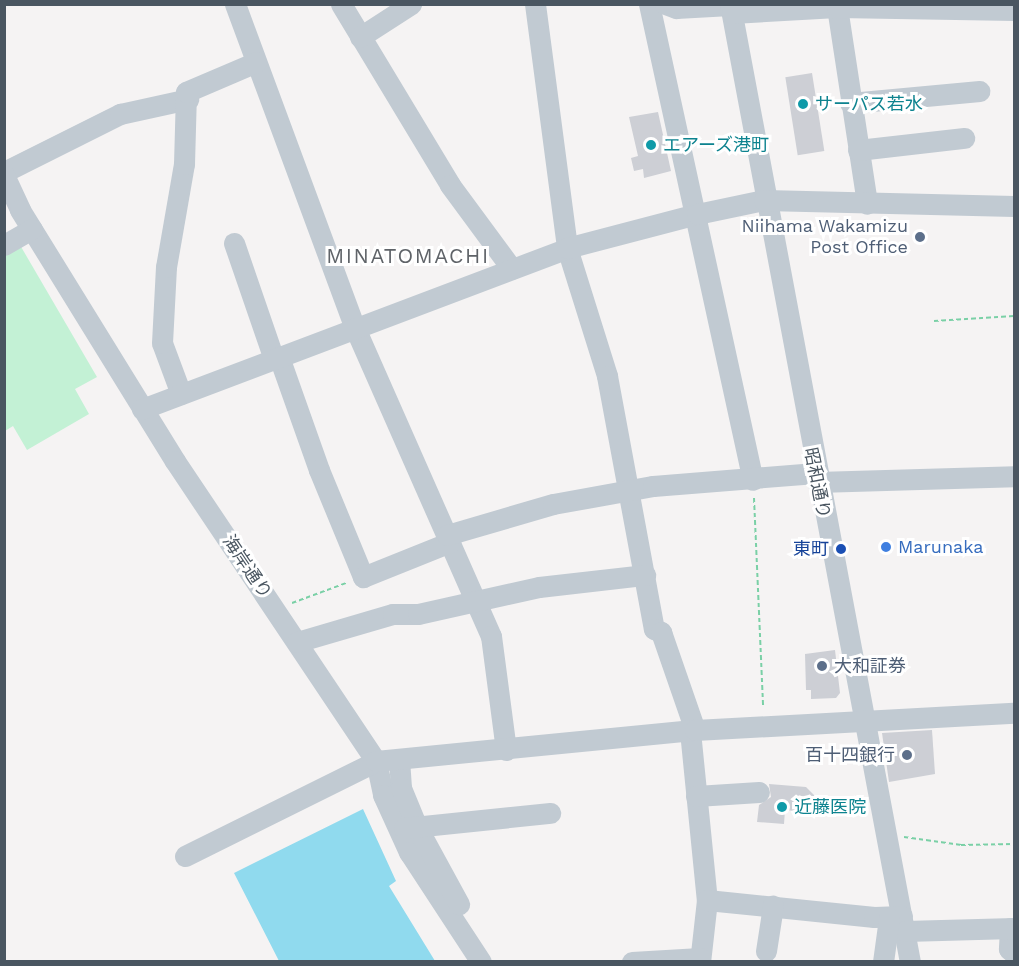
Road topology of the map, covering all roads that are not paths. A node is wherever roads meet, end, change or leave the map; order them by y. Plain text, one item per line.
1 (235, 4) edge
2 (341, 4) edge
3 (411, 4) edge
4 (535, 4) edge
5 (649, 4) edge
6 (664, 4) edge
7 (837, 7) junction
8 (730, 8) edge
9 (1014, 10) edge
10 (360, 37) junction
11 (256, 62) junction
12 (979, 91) dead end
13 (188, 99) junction
14 (850, 103) junction
15 (964, 138) dead end
16 (858, 150) junction
17 (4, 173) edge
18 (764, 200) junction
19 (867, 204) junction
20 (1014, 206) edge
21 (697, 214) junction
22 (32, 229) junction
23 (234, 243) dead end
24 (4, 245) edge
25 (567, 248) junction
26 (512, 269) junction
27 (355, 328) junction
28 (276, 358) junction
29 (181, 394) junction
30 (142, 409) junction
31 (1014, 476) edge
32 (816, 478) junction
33 (753, 480) junction
34 (628, 490) junction
35 (449, 538) junction
36 (645, 575) junction
37 (476, 599) junction
38 (297, 642) junction
39 (1014, 713) edge
40 (863, 719) junction
41 (693, 730) junction
42 (506, 750) junction
43 (399, 759) junction
44 (376, 761) junction
45 (759, 792) dead end
46 (696, 796) junction
47 (550, 813) dead end
48 (408, 828) junction
49 (185, 856) dead end
50 (707, 900) junction
51 (773, 906) junction
52 (899, 922) junction
53 (1010, 944) edge
54 (766, 951) dead end
55 (700, 960) edge
56 (481, 962) edge
57 (497, 962) edge
58 (632, 962) edge
59 (884, 962) edge
60 (910, 962) edge

1 - 11 street
2 - 10 street
3 - 10 street
4 - 25 street
5 - 21 street
6 - 8 street
7 - 8 street
7 - 9 street
7 - 14 street
8 - 18 street, 昭和通り
10 - 26 street
11 - 13 street
11 - 27 street
12 - 14 street
13 - 17 street
13 - 29 street
14 - 16 street
15 - 16 street
16 - 19 street
17 - 22 street, 海岸通り
18 - 19 street
18 - 21 street
18 - 32 street, 昭和通り
19 - 20 street
21 - 25 street
21 - 33 street
22 - 24 street
22 - 30 street, 海岸通り
23 - 28 street
25 - 26 street
25 - 34 street
26 - 27 street
27 - 28 street
27 - 35 street
28 - 29 street
28 - 35 street
29 - 30 street
30 - 38 street, 海岸通り
31 - 32 street
32 - 33 street
32 - 40 street, 昭和通り
33 - 34 street
34 - 35 street
34 - 36 street
35 - 37 street
36 - 37 street
36 - 41 street
37 - 38 street
37 - 42 street
38 - 44 street, 海岸通り
39 - 40 street
40 - 41 street
40 - 52 street, 昭和通り
41 - 42 street
41 - 46 street
42 - 43 street
43 - 44 street
43 - 48 street
44 - 48 street, 海岸通り
44 - 49 street
45 - 46 street
46 - 50 street
47 - 48 street
48 - 56 street, 海岸通り
48 - 57 street
50 - 51 street
50 - 55 street
51 - 52 street
51 - 54 street
52 - 53 street
52 - 59 street
52 - 60 street, 昭和通り
55 - 58 street

